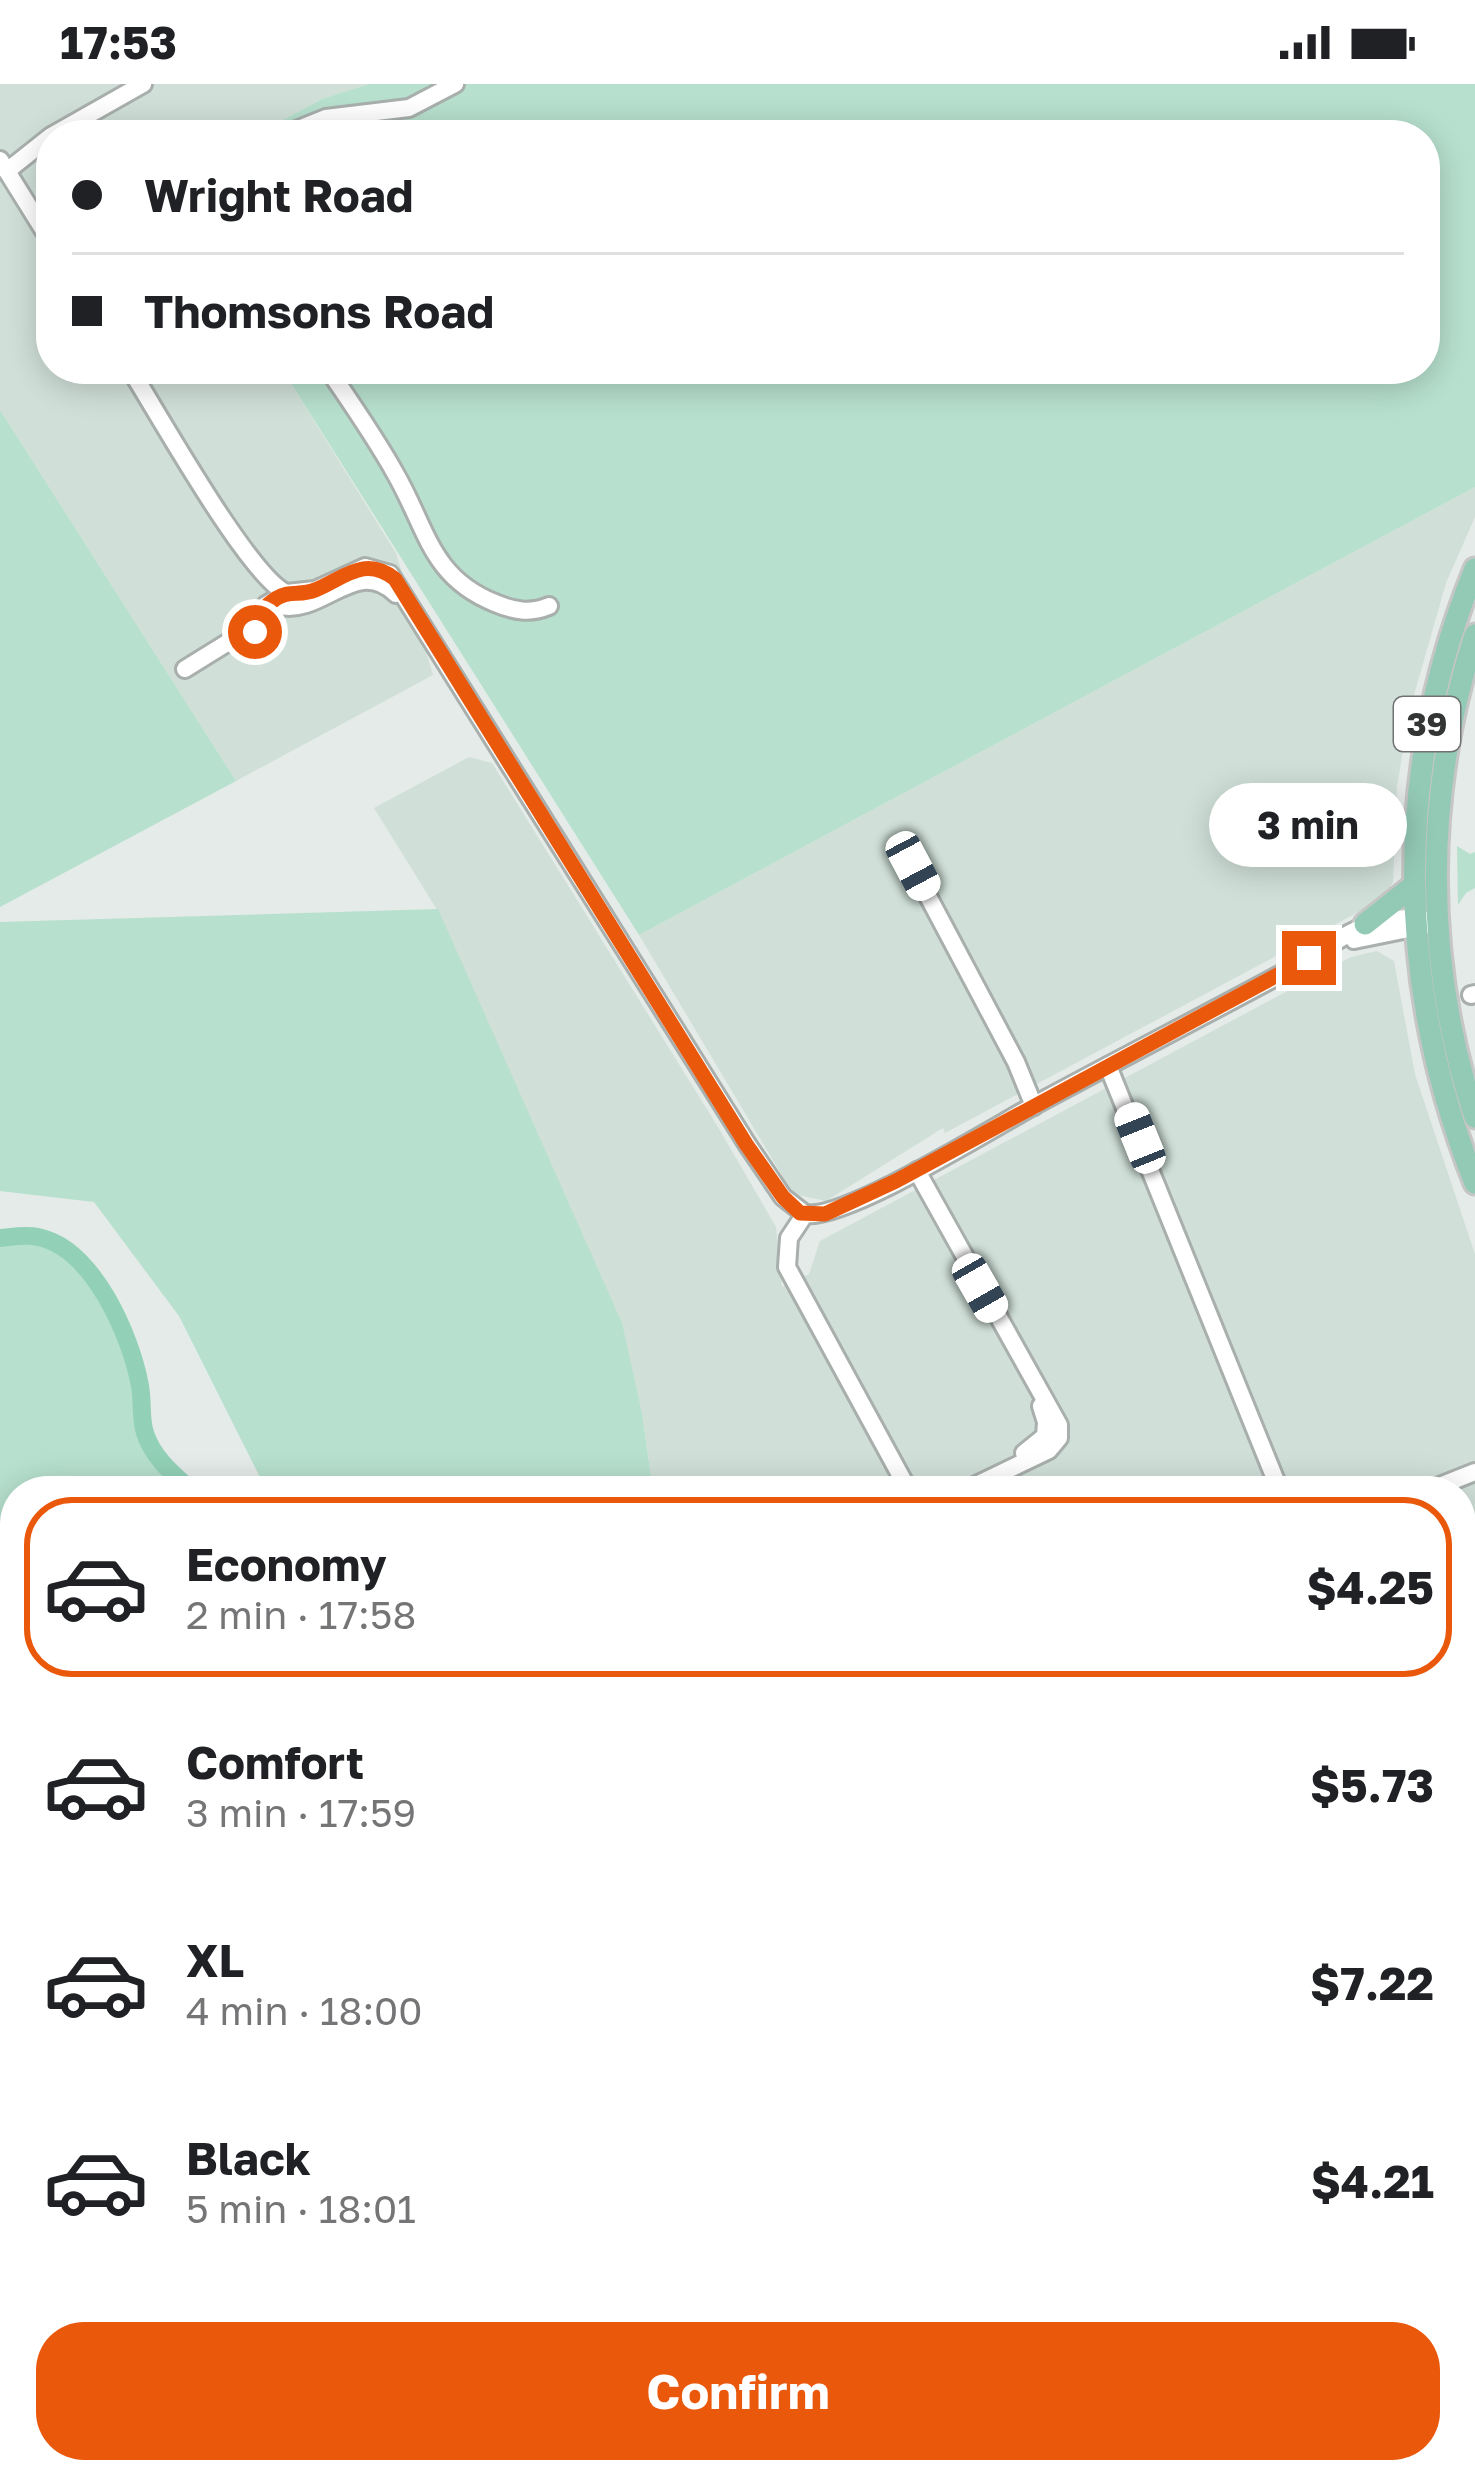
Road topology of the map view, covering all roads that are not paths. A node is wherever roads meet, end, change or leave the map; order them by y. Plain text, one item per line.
1 (143, 84) edge
2 (455, 84) edge
3 (80, 120) edge
4 (321, 120) edge
5 (36, 141) edge
6 (2, 164) edge
7 (36, 218) edge
8 (139, 384) edge
9 (338, 384) edge
10 (1475, 569) edge
11 (279, 600) junction
12 (549, 606) dead end
13 (1472, 646) edge
14 (1445, 650) junction
15 (185, 669) dead end
16 (913, 866) dead end
17 (1413, 886) junction
18 (1438, 922) junction
19 (1365, 924) junction
20 (1414, 924) junction
21 (1309, 958) junction
22 (1108, 1066) junction
23 (1039, 1103) junction
24 (1475, 1117) edge
25 (916, 1171) junction
26 (1475, 1183) edge
27 (802, 1223) junction
28 (901, 1476) edge
29 (993, 1476) edge
30 (1274, 1476) edge

1 - 3 street
2 - 4 street
5 - 6 street
6 - 7 street
8 - 11 street
9 - 12 street
10 - 14 main road, 39
11 - 15 street
11 - 27 street
13 - 14 main road
13 - 18 main road, 39
14 - 17 main road, 39
16 - 23 street
17 - 19 main road
17 - 20 main road, 39
18 - 20 street
18 - 24 main road, 39
19 - 20 street
19 - 21 street
20 - 21 street
20 - 26 main road, 39
21 - 22 street
22 - 23 street
22 - 30 street
23 - 25 street
25 - 27 street
25 - 29 street
27 - 28 street

